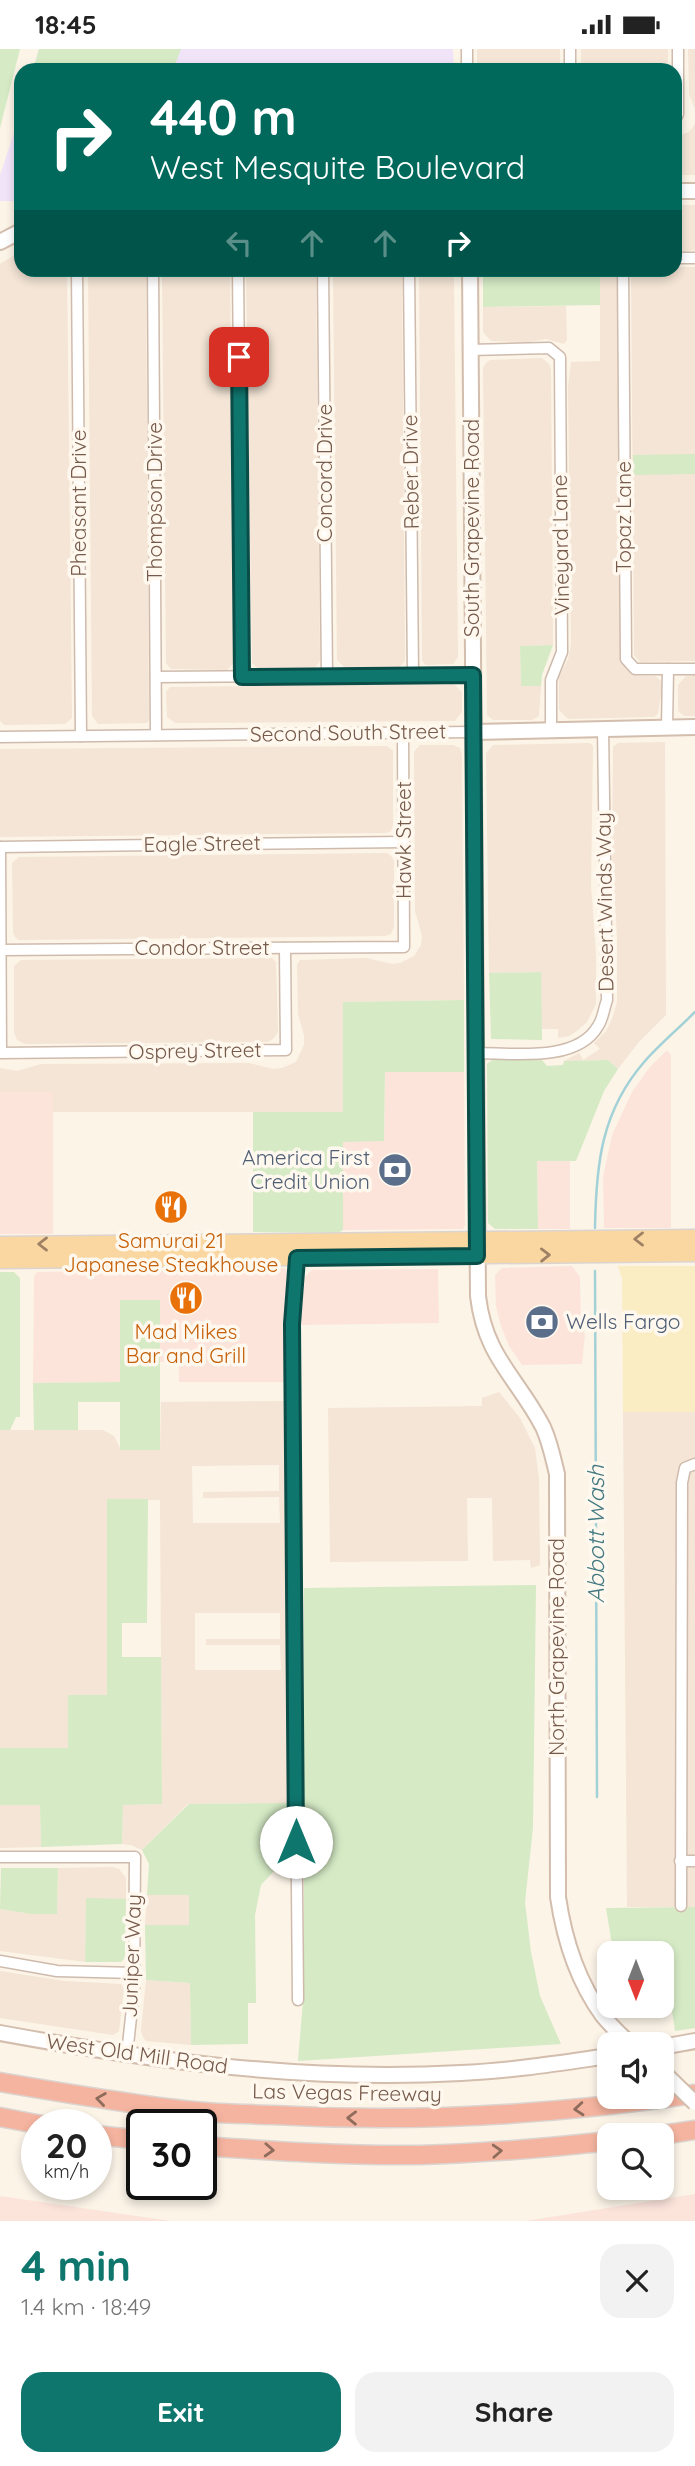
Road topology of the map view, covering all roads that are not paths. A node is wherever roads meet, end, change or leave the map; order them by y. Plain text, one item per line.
1 (77, 277) edge
2 (153, 277) edge
3 (239, 277) edge
4 (323, 277) edge
5 (409, 277) edge
6 (470, 277) edge
7 (623, 277) edge
8 (470, 350) junction
9 (668, 669) junction
10 (695, 669) edge
11 (413, 675) junction
12 (473, 675) junction
13 (327, 676) junction
14 (156, 677) junction
15 (242, 677) junction
16 (695, 727) edge
17 (667, 728) junction
18 (603, 729) junction
19 (551, 730) junction
20 (473, 732) junction
21 (403, 733) junction
22 (156, 735) junction
23 (81, 736) junction
24 (0, 737) edge
25 (404, 842) junction
26 (0, 847) edge
27 (404, 947) joint
28 (285, 948) junction
29 (1, 950) edge
30 (1, 1053) edge
31 (476, 1053) junction
32 (695, 1238) edge
33 (0, 1245) edge
34 (477, 1249) junction
35 (297, 1250) junction
36 (209, 1251) junction
37 (695, 1254) edge
38 (0, 1260) edge
39 (690, 1466) edge
40 (0, 1857) edge
41 (680, 1861) junction
42 (695, 1861) edge
43 (681, 1906) dead end
44 (0, 1961) edge
45 (135, 1973) junction
46 (298, 2000) dead end
47 (618, 2032) edge
48 (0, 2033) edge
49 (695, 2041) edge
50 (674, 2045) edge
51 (127, 2054) junction
52 (597, 2057) edge
53 (0, 2082) edge
54 (674, 2083) edge
55 (695, 2094) edge
56 (695, 2103) edge
57 (0, 2117) edge
58 (21, 2121) edge
59 (695, 2130) edge
60 (674, 2133) edge
61 (597, 2142) edge
62 (217, 2147) edge

1 - 23 street, Pheasant Drive
2 - 14 street, Thompson Drive
3 - 15 street
4 - 13 street, Concord Drive
5 - 11 street, Reber Drive
6 - 8 street, South Grapevine Road
7 - 9 street, Topaz Lane
8 - 12 street, South Grapevine Road
8 - 19 street, Vineyard Lane
9 - 10 street, Topaz Lane
9 - 17 street
11 - 12 street
11 - 13 street
12 - 20 street, South Grapevine Road
13 - 15 street
14 - 15 street
14 - 22 street, Thompson Drive
16 - 17 street, Second South Street
17 - 18 street, Second South Street
18 - 19 street, Second South Street
18 - 31 street, Desert Winds Way
19 - 20 street, Second South Street
20 - 21 street, Second South Street
20 - 31 street, South Grapevine Road
21 - 22 street, Second South Street
21 - 25 street, Hawk Street
22 - 23 street, Second South Street
23 - 24 street, Second South Street
25 - 26 street, Eagle Street
25 - 27 street, Hawk Street
26 - 29 street
27 - 28 street, Condor Street
28 - 29 street, Condor Street
28 - 30 street, Osprey Street
29 - 30 street
31 - 34 street, South Grapevine Road
32 -> 34 main road
36 -> 33 main road
34 - 35 main road
34 -> 37 main road
34 - 47 street, North Grapevine Road
35 - 36 main road
35 - 46 street
36 - 38 main road
39 - 41 street
40 - 45 street, Juniper Way
41 - 42 street
41 - 43 street
44 - 45 street
45 - 51 street, Juniper Way
48 - 51 street, West Old Mill Road
49 - 50 street
51 - 52 street, West Old Mill Road
55 -> 53 highway, Las Vegas Freeway
54 - 56 street, bridge
57 - 58 highway
59 - 60 highway
62 -> 61 highway

